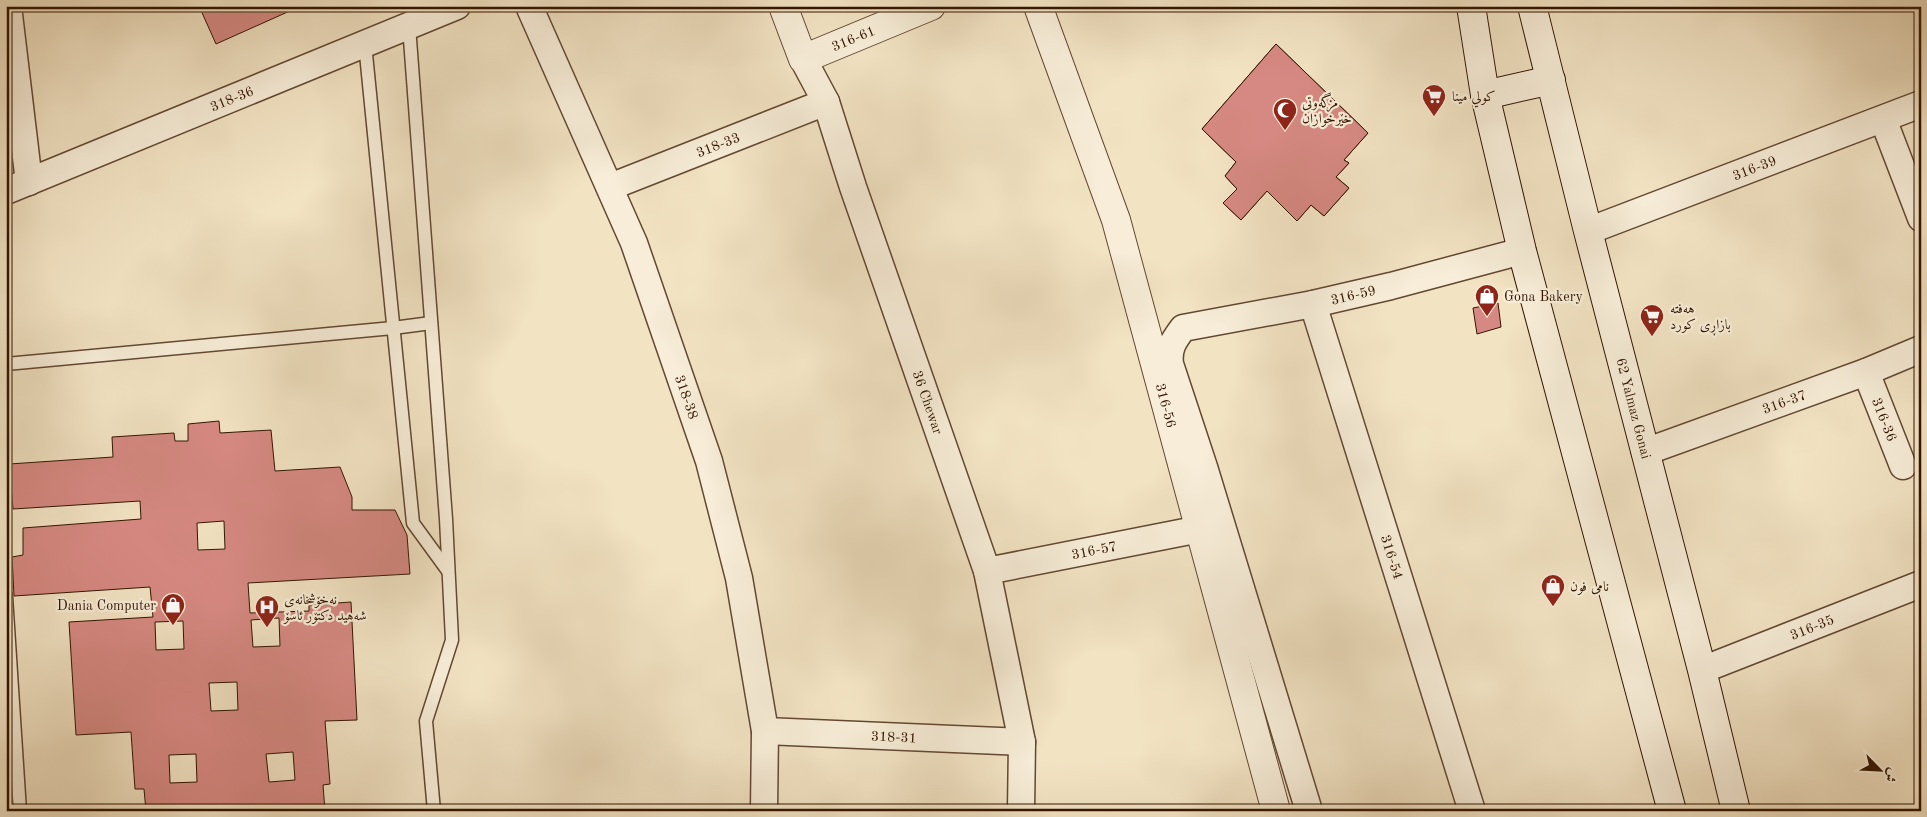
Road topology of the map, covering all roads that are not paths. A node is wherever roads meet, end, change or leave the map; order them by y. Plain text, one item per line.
1 (8, 6) edge
2 (457, 6) edge
3 (529, 6) edge
4 (783, 6) edge
5 (931, 6) edge
6 (1038, 6) edge
7 (1471, 6) edge
8 (1532, 6) edge
9 (409, 26) junction
10 (365, 44) junction
11 (803, 59) junction
12 (1551, 80) junction
13 (1485, 95) junction
14 (826, 102) junction
15 (1921, 104) edge
16 (1883, 120) junction
17 (18, 187) edge
18 (610, 187) junction
19 (1921, 218) edge
20 (1588, 231) junction
21 (1522, 251) junction
22 (1313, 304) junction
23 (431, 323) junction
24 (393, 328) junction
25 (1921, 349) edge
26 (6, 364) edge
27 (1866, 372) junction
28 (1645, 452) junction
29 (1903, 466) dead end
30 (1200, 529) junction
31 (448, 571) junction
32 (987, 571) junction
33 (1919, 592) edge
34 (6, 596) edge
35 (1702, 670) junction
36 (765, 731) junction
37 (1022, 742) junction
38 (20, 811) edge
39 (434, 811) edge
40 (764, 811) edge
41 (1021, 811) edge
42 (1276, 811) edge
43 (1309, 811) edge
44 (1472, 811) edge
45 (1672, 811) edge
46 (1736, 811) edge

1 - 17 street
2 - 9 street, 318-36
3 - 18 street, 318-38
4 - 11 main road, 36 Chewar
5 - 11 main road, 316-61
6 - 30 main road, 316-56
7 - 13 main road
8 - 12 main road, 62 Yalmaz Gonai
9 - 10 street, 318-36
9 - 23 lane
10 - 17 street, 318-36
10 - 24 lane
11 - 14 street, 36 Chewar
12 - 13 main road
12 - 20 main road, 62 Yalmaz Gonai
13 - 21 main road
14 - 18 street, 318-33
14 - 32 street, 36 Chewar
15 - 16 street, 316-39
16 - 19 street
16 - 20 street, 316-39
18 - 36 street, 318-38
20 - 28 main road, 62 Yalmaz Gonai
21 - 22 street, 316-59
21 - 45 main road
22 - 43 street, 316-59
22 - 44 street, 316-54
23 - 24 lane
23 - 31 lane
24 - 26 lane
24 - 31 lane
25 - 27 street, 316-37
27 - 28 street, 316-37
27 - 29 street, 316-36
28 - 35 main road, 62 Yalmaz Gonai
30 - 32 street, 316-57
30 - 42 main road, 316-56
31 - 39 lane
32 - 37 street, 36 Chewar
33 - 35 street, 316-35
34 - 38 lane
35 - 46 main road, 62 Yalmaz Gonai
36 - 37 street, 318-31
36 - 40 street, 318-38
37 - 41 street, 36 Chewar

